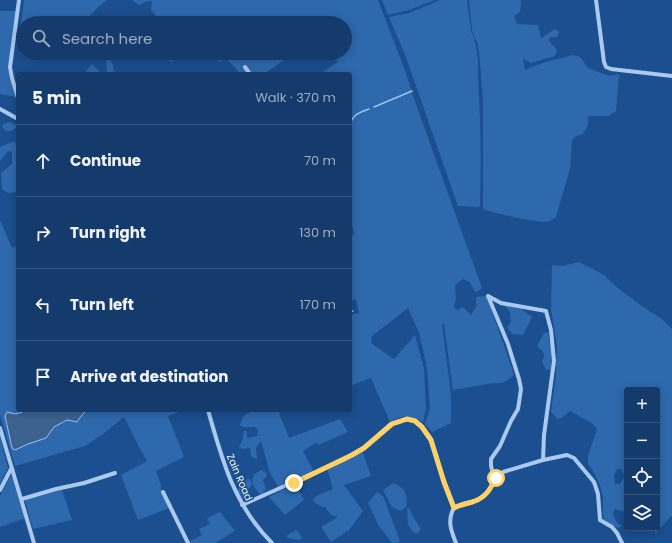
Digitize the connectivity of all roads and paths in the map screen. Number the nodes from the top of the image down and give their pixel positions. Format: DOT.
graph roads {
  1 [pos="18,0"];
  2 [pos="596,0"];
  3 [pos="16,16"];
  4 [pos="16,17"];
  5 [pos="245,67"];
  6 [pos="249,72"];
  7 [pos="672,76"];
  8 [pos="16,91"];
  9 [pos="0,109"];
  10 [pos="16,118"];
  11 [pos="209,412"];
  12 [pos="0,428"];
  13 [pos="543,460"];
  14 [pos="11,469"];
  15 [pos="115,473"];
  16 [pos="496,478"];
  17 [pos="0,490"];
  18 [pos="163,492"];
  19 [pos="22,500"];
  20 [pos="242,505"];
  21 [pos="454,508"];
  22 [pos="34,543"];
  23 [pos="188,543"];
  24 [pos="272,543"];
  25 [pos="456,543"];
  26 [pos="622,543"];
  1 -- 3 [label="street"];
  2 -- 7 [label="street"];
  4 -- 8 [label="street"];
  5 -- 6 [label="street"];
  9 -- 10 [label="street"];
  11 -- 20 [label="street, Zain Road"];
  12 -- 14 [label="street"];
  13 -- 16 [label="street"];
  13 -- 16 [label="street"];
  13 -- 26 [label="street"];
  14 -- 17 [label="street"];
  14 -- 19 [label="street"];
  15 -- 19 [label="street"];
  16 -- 21 [label="street"];
  18 -- 23 [label="street"];
  19 -- 22 [label="street"];
  20 -- 21 [label="street"];
  20 -- 24 [label="street, Zain Road"];
  21 -- 25 [label="street"];
}
